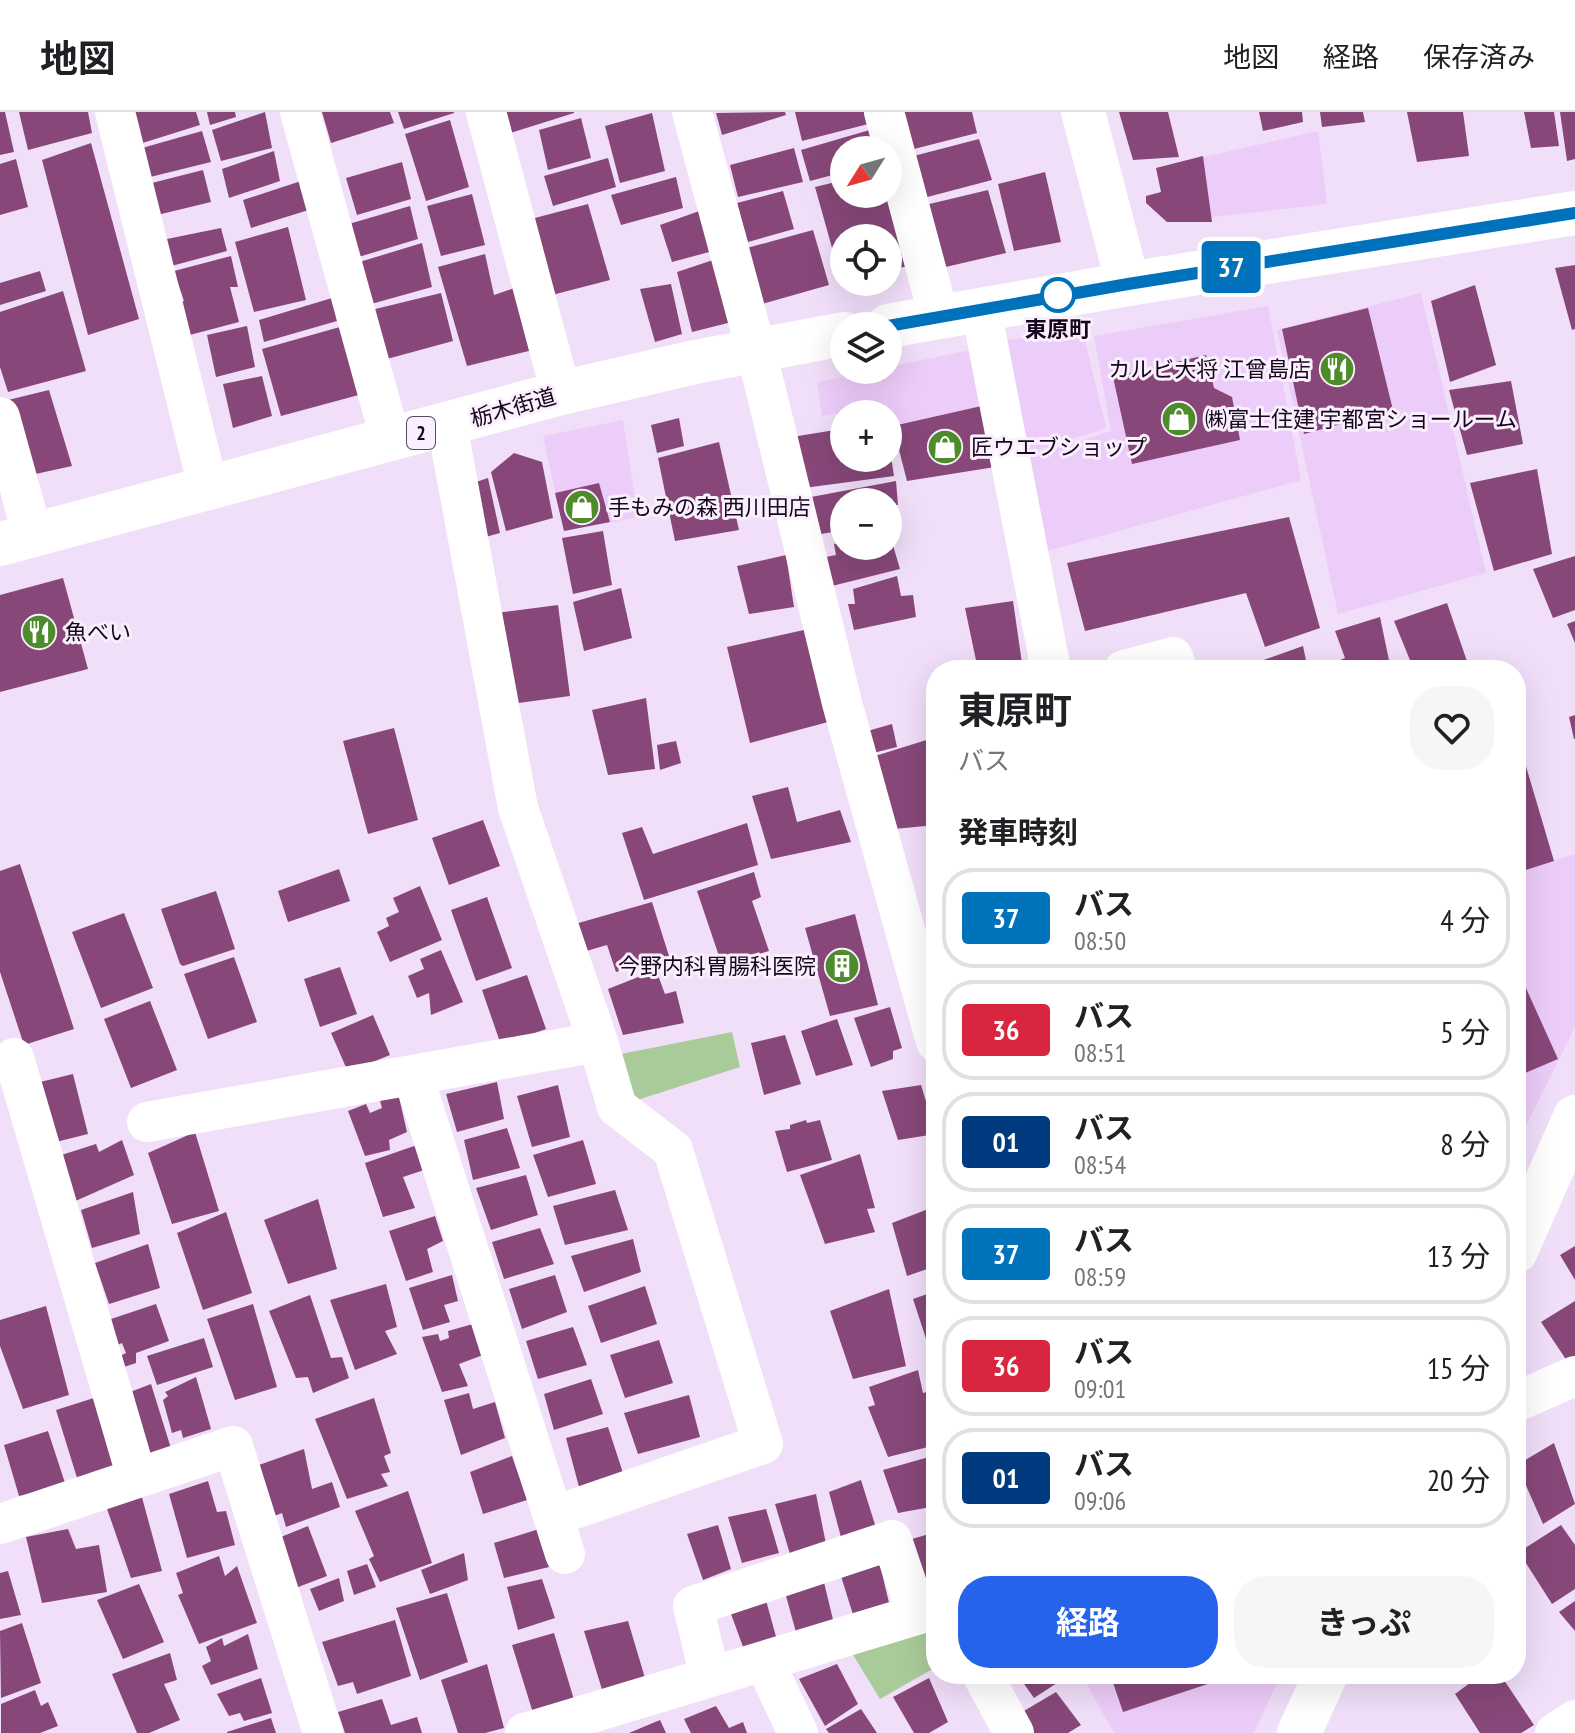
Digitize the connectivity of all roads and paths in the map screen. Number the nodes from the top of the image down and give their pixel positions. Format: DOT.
graph roads {
  1 [pos="115,112"];
  2 [pos="300,112"];
  3 [pos="486,112"];
  4 [pos="692,112"];
  5 [pos="884,112"];
  6 [pos="1083,112"];
  7 [pos="1575,213"];
  8 [pos="1128,284"];
  9 [pos="960,313"];
  10 [pos="902,323"];
  11 [pos="830,337"];
  12 [pos="756,350"];
  13 [pos="561,393"];
  14 [pos="0,417"];
  15 [pos="447,425"];
  16 [pos="391,441"];
  17 [pos="208,487"];
  18 [pos="16,540"];
  19 [pos="1048,660"];
  20 [pos="926,1006"];
  21 [pos="598,1042"];
  22 [pos="11,1058"];
  23 [pos="413,1075"];
  24 [pos="1575,1117"];
  25 [pos="147,1122"];
  26 [pos="1526,1228"];
  27 [pos="1575,1376"];
  28 [pos="1526,1398"];
  29 [pos="137,1478"];
  30 [pos="0,1524"];
  31 [pos="926,1610"];
  32 [pos="926,1612"];
  33 [pos="764,1661"];
  34 [pos="710,1677"];
  35 [pos="987,1684"];
  36 [pos="1575,1720"];
  37 [pos="323,1733"];
  38 [pos="525,1733"];
  39 [pos="798,1733"];
  40 [pos="1014,1733"];
  41 [pos="1555,1733"];
  1 -- 17 [label="street"];
  2 -- 16 [label="street"];
  3 -- 13 [label="street"];
  4 -- 12 [label="street"];
  5 -- 9 [label="street"];
  6 -- 8 [label="main road"];
  7 -- 8 [label="main road"];
  8 -- 9 [label="main road"];
  9 -- 10 [label="main road"];
  9 -- 19 [label="street"];
  11 -- 12 [label="main road, 栃木街道 / 2"];
  12 -- 13 [label="main road, 栃木街道 / 2"];
  12 -- 20 [label="street"];
  13 -- 15 [label="main road, 栃木街道 / 2"];
  14 -- 18 [label="street"];
  15 -- 16 [label="main road, 栃木街道 / 2"];
  15 -- 21 [label="street"];
  16 -- 17 [label="main road, 栃木街道 / 2"];
  17 -- 18 [label="main road, 栃木街道 / 2"];
  21 -- 23 [label="street"];
  21 -- 23 [label="street"];
  22 -- 29 [label="street"];
  23 -- 25 [label="street"];
  24 -- 26 [label="main road"];
  27 -- 28 [label="street"];
  29 -- 30 [label="street"];
  29 -- 37 [label="street"];
  31 -- 34 [label="street"];
  32 -- 33 [label="street"];
  33 -- 34 [label="street"];
  33 -- 39 [label="street"];
  34 -- 38 [label="street"];
  35 -- 40 [label="street"];
  36 -- 41 [label="street"];
}
